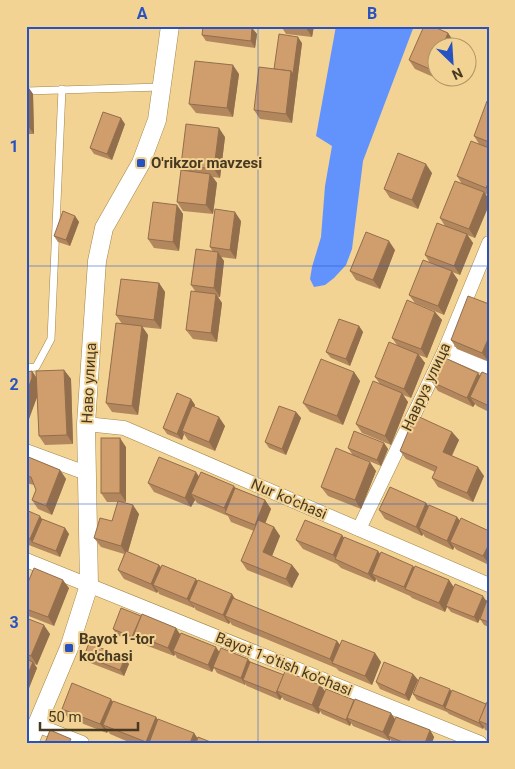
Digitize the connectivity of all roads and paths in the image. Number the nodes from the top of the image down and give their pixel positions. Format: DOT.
graph roads {
  1 [pos="170,26"];
  2 [pos="163,87"];
  3 [pos="62,89"];
  4 [pos="26,91"];
  5 [pos="489,244"];
  6 [pos="445,350"];
  7 [pos="26,368"];
  8 [pos="489,369"];
  9 [pos="86,424"];
  10 [pos="26,451"];
  11 [pos="86,473"];
  12 [pos="359,529"];
  13 [pos="26,560"];
  14 [pos="489,585"];
  15 [pos="89,586"];
  16 [pos="37,724"];
  17 [pos="29,743"];
  18 [pos="82,743"];
  19 [pos="480,743"];
  1 -- 2 [label="street, Наво улица"];
  2 -- 3 [label="lane"];
  2 -- 9 [label="street, Наво улица"];
  3 -- 4 [label="lane"];
  3 -- 7 [label="lane"];
  5 -- 6 [label="street, Навруз улица"];
  6 -- 8 [label="street"];
  6 -- 12 [label="street, Навруз улица"];
  9 -- 11 [label="street, Наво улица"];
  9 -- 12 [label="street, Nur ko'chasi"];
  10 -- 11 [label="street"];
  11 -- 15 [label="street, Наво улица"];
  12 -- 14 [label="street, Nur ko'chasi"];
  13 -- 15 [label="street, Bayot 1-o'tish ko'chasi"];
  15 -- 16 [label="street, Наво улица"];
  15 -- 19 [label="street, Bayot 1-o'tish ko'chasi"];
  16 -- 17 [label="street, Наво улица"];
  16 -- 18 [label="street"];
}
